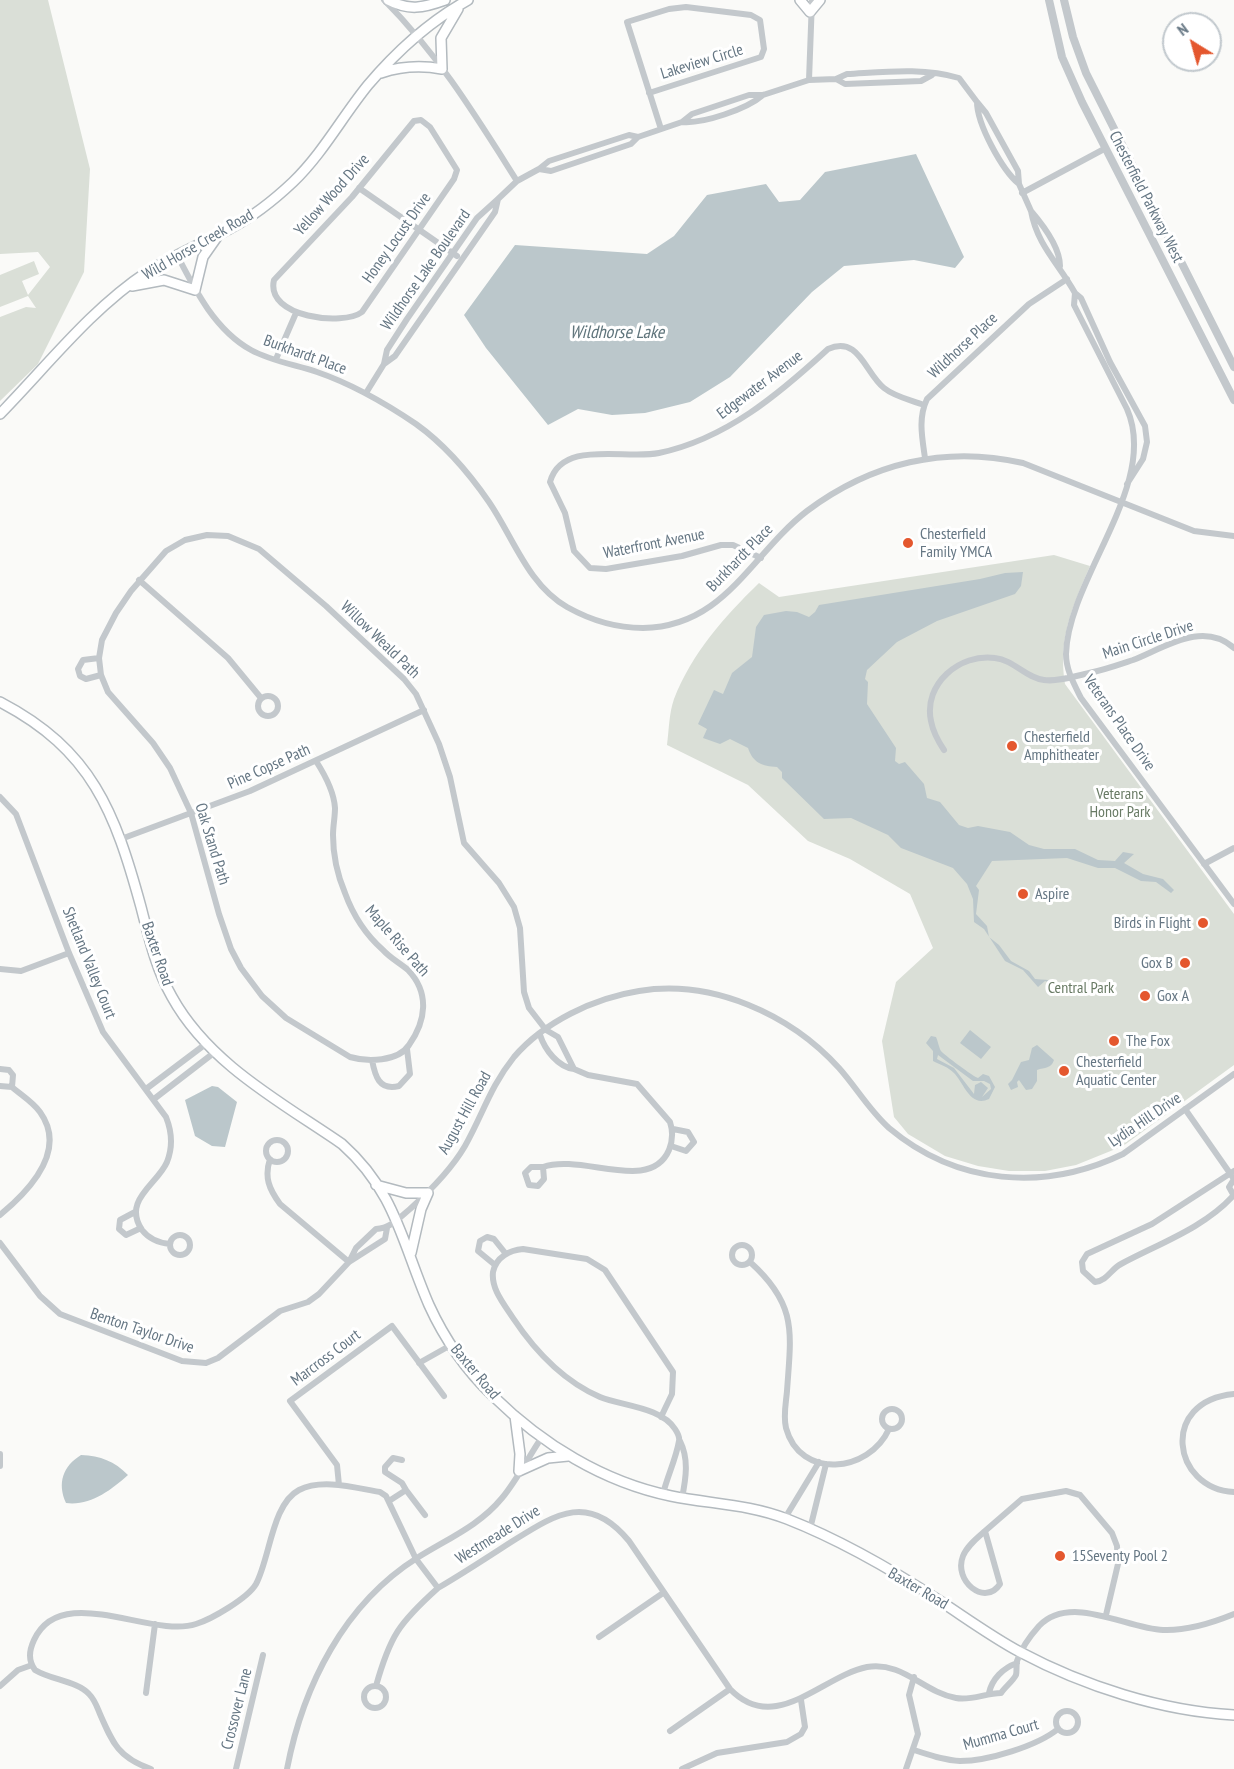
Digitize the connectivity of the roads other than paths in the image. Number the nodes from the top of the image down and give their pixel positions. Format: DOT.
graph roads {
  1 [pos="386,0"];
  2 [pos="445,0"];
  3 [pos="800,0"];
  4 [pos="812,0"];
  5 [pos="820,0"];
  6 [pos="1049,0"];
  7 [pos="1064,0"];
  8 [pos="465,1"];
  9 [pos="810,12"];
  10 [pos="417,36"];
  11 [pos="442,69"];
  12 [pos="378,74"];
  13 [pos="932,75"];
  14 [pos="836,79"];
  15 [pos="809,80"];
  16 [pos="649,93"];
  17 [pos="421,120"];
  18 [pos="661,129"];
  19 [pos="1119,141"];
  20 [pos="1106,148"];
  21 [pos="517,181"];
  22 [pos="358,188"];
  23 [pos="1022,193"];
  24 [pos="498,199"];
  25 [pos="418,230"];
  26 [pos="221,233"];
  27 [pos="454,254"];
  28 [pos="177,255"];
  29 [pos="462,259"];
  30 [pos="1067,279"];
  31 [pos="125,289"];
  32 [pos="195,290"];
  33 [pos="1075,293"];
  34 [pos="296,313"];
  35 [pos="276,359"];
  36 [pos="384,364"];
  37 [pos="1234,367"];
  38 [pos="366,393"];
  39 [pos="1234,400"];
  40 [pos="924,405"];
  41 [pos="0,414"];
  42 [pos="925,458"];
  43 [pos="555,467"];
  44 [pos="1127,484"];
  45 [pos="1120,502"];
  46 [pos="1234,536"];
  47 [pos="761,558"];
  48 [pos="140,580"];
  49 [pos="1234,648"];
  50 [pos="99,658"];
  51 [pos="101,675"];
  52 [pos="1071,676"];
  53 [pos="261,698"];
  54 [pos="0,702"];
  55 [pos="424,710"];
  56 [pos="944,750"];
  57 [pos="316,761"];
  58 [pos="0,797"];
  59 [pos="191,813"];
  60 [pos="121,839"];
  61 [pos="1234,848"];
  62 [pos="1204,864"];
  63 [pos="1234,904"];
  64 [pos="69,952"];
  65 [pos="0,969"];
  66 [pos="543,1033"];
  67 [pos="207,1043"];
  68 [pos="407,1049"];
  69 [pos="215,1052"];
  70 [pos="372,1060"];
  71 [pos="0,1068"];
  72 [pos="574,1069"];
  73 [pos="1234,1074"];
  74 [pos="0,1086"];
  75 [pos="12,1087"];
  76 [pos="146,1089"];
  77 [pos="154,1099"];
  78 [pos="1185,1109"];
  79 [pos="673,1129"];
  80 [pos="671,1146"];
  81 [pos="926,1153"];
  82 [pos="270,1159"];
  83 [pos="543,1167"];
  84 [pos="1233,1176"];
  85 [pos="376,1185"];
  86 [pos="428,1193"];
  87 [pos="1234,1196"];
  88 [pos="135,1212"];
  89 [pos="0,1215"];
  90 [pos="398,1220"];
  91 [pos="141,1228"];
  92 [pos="387,1228"];
  93 [pos="0,1243"];
  94 [pos="170,1244"];
  95 [pos="411,1253"];
  96 [pos="506,1254"];
  97 [pos="349,1262"];
  98 [pos="750,1262"];
  99 [pos="495,1265"];
  100 [pos="451,1345"];
  101 [pos="419,1363"];
  102 [pos="1234,1394"];
  103 [pos="444,1396"];
  104 [pos="514,1416"];
  105 [pos="661,1417"];
  106 [pos="889,1429"];
  107 [pos="542,1437"];
  108 [pos="680,1441"];
  109 [pos="0,1454"];
  110 [pos="568,1456"];
  111 [pos="402,1460"];
  112 [pos="823,1463"];
  113 [pos="0,1466"];
  114 [pos="519,1471"];
  115 [pos="339,1485"];
  116 [pos="406,1490"];
  117 [pos="1234,1492"];
  118 [pos="663,1494"];
  119 [pos="682,1498"];
  120 [pos="389,1501"];
  121 [pos="425,1515"];
  122 [pos="785,1518"];
  123 [pos="810,1529"];
  124 [pos="985,1531"];
  125 [pos="416,1559"];
  126 [pos="438,1588"];
  127 [pos="663,1593"];
  128 [pos="1234,1614"];
  129 [pos="1106,1615"];
  130 [pos="155,1624"];
  131 [pos="599,1637"];
  132 [pos="1020,1652"];
  133 [pos="263,1655"];
  134 [pos="1017,1664"];
  135 [pos="32,1665"];
  136 [pos="914,1677"];
  137 [pos="0,1686"];
  138 [pos="376,1686"];
  139 [pos="730,1689"];
  140 [pos="146,1693"];
  141 [pos="989,1693"];
  142 [pos="801,1700"];
  143 [pos="1234,1715"];
  144 [pos="1058,1729"];
  145 [pos="669,1731"];
  146 [pos="914,1750"];
  147 [pos="151,1769"];
  148 [pos="236,1769"];
  149 [pos="287,1769"];
  150 [pos="682,1769"];
  151 [pos="906,1769"];
  1 -- 2 [label="main road"];
  1 -- 10 [label="street"];
  3 -- 9 [label="main road"];
  4 -- 9 [label="street"];
  5 -- 9 [label="main road"];
  6 -- 20 [label="street, Chesterfield Parkway West"];
  7 -- 19 [label="street, Chesterfield Parkway West"];
  8 -- 10 [label="main road, Wild Horse Creek Road"];
  8 -- 11 [label="main road"];
  9 -- 15 [label="street"];
  10 -- 11 [label="street"];
  10 -- 12 [label="main road, Wild Horse Creek Road"];
  11 -- 12 [label="main road"];
  11 -- 21 [label="street"];
  12 -- 26 [label="main road, Wild Horse Creek Road"];
  13 -- 14 [label="street, Wildhorse Lake Boulevard"];
  13 -- 14 [label="street, Wildhorse Lake Boulevard"];
  13 -- 23 [label="street, Wildhorse Lake Boulevard"];
  14 -- 15 [label="street, Wildhorse Lake Boulevard"];
  15 -- 18 [label="street, Wildhorse Lake Boulevard"];
  16 -- 16 [label="street, Lakeview Circle"];
  16 -- 18 [label="street"];
  17 -- 22 [label="street, Yellow Wood Drive"];
  17 -- 25 [label="street, Honey Locust Drive"];
  18 -- 21 [label="street, Wildhorse Lake Boulevard"];
  19 -- 20 [label="street"];
  19 -- 37 [label="street, Chesterfield Parkway West"];
  20 -- 23 [label="street"];
  20 -- 39 [label="street, Chesterfield Parkway West"];
  21 -- 24 [label="street, Wildhorse Lake Boulevard"];
  22 -- 25 [label="street"];
  22 -- 34 [label="street, Yellow Wood Drive"];
  23 -- 30 [label="street, Wildhorse Lake Boulevard"];
  24 -- 27 [label="street, Wildhorse Lake Boulevard"];
  24 -- 29 [label="street, Wildhorse Lake Boulevard"];
  25 -- 27 [label="street"];
  25 -- 34 [label="street, Honey Locust Drive"];
  26 -- 28 [label="main road, Wild Horse Creek Road"];
  26 -- 32 [label="main road"];
  27 -- 29 [label="street"];
  27 -- 36 [label="street, Wildhorse Lake Boulevard"];
  28 -- 31 [label="main road, Wild Horse Creek Road"];
  28 -- 32 [label="street, Burkhardt Place"];
  29 -- 36 [label="street, Wildhorse Lake Boulevard"];
  30 -- 33 [label="street, Wildhorse Lake Boulevard"];
  30 -- 40 [label="street, Wildhorse Place"];
  31 -- 32 [label="main road"];
  31 -- 41 [label="main road, Wild Horse Creek Road"];
  32 -- 35 [label="street, Burkhardt Place"];
  33 -- 44 [label="street, Wildhorse Lake Boulevard"];
  33 -- 44 [label="street, Wildhorse Lake Boulevard"];
  34 -- 35 [label="street"];
  35 -- 38 [label="street, Burkhardt Place"];
  36 -- 38 [label="street, Wildhorse Lake Boulevard"];
  38 -- 47 [label="street, Burkhardt Place"];
  40 -- 42 [label="street"];
  40 -- 43 [label="street, Edgewater Avenue"];
  42 -- 45 [label="street, Burkhardt Place"];
  42 -- 47 [label="street, Burkhardt Place"];
  43 -- 47 [label="street, Waterfront Avenue"];
  44 -- 45 [label="street, Wildhorse Lake Boulevard"];
  45 -- 46 [label="street, Burkhardt Place"];
  45 -- 52 [label="street, Veterans Place Drive"];
  48 -- 50 [label="street, Oak Stand Path"];
  48 -- 53 [label="street"];
  48 -- 55 [label="street, Willow Weald Path"];
  49 -- 52 [label="street, Main Circle Drive"];
  50 -- 51 [label="street, Oak Stand Path"];
  50 -- 51 [label="street"];
  51 -- 59 [label="street, Oak Stand Path"];
  52 -- 56 [label="street, Main Circle Drive"];
  52 -- 62 [label="street, Veterans Place Drive"];
  54 -- 60 [label="main road, Baxter Road"];
  55 -- 57 [label="street, Pine Copse Path"];
  55 -- 66 [label="street, Willow Weald Path"];
  57 -- 59 [label="street, Pine Copse Path"];
  57 -- 68 [label="street, Maple Rise Path"];
  58 -- 64 [label="street, Shetland Valley Court"];
  59 -- 60 [label="street, Pine Copse Path"];
  59 -- 70 [label="street, Oak Stand Path"];
  60 -- 67 [label="main road, Baxter Road"];
  61 -- 62 [label="street"];
  62 -- 63 [label="street, Veterans Place Drive"];
  64 -- 65 [label="street"];
  64 -- 76 [label="street, Shetland Valley Court"];
  66 -- 72 [label="street"];
  66 -- 72 [label="street"];
  66 -- 81 [label="street, August Hill Road"];
  66 -- 86 [label="street, August Hill Road"];
  67 -- 69 [label="main road, Baxter Road"];
  67 -- 76 [label="street"];
  68 -- 70 [label="street, Oak Stand Path"];
  68 -- 70 [label="street"];
  69 -- 77 [label="street"];
  69 -- 85 [label="main road, Baxter Road"];
  71 -- 75 [label="street"];
  72 -- 79 [label="street"];
  73 -- 78 [label="street, Lydia Hill Drive"];
  74 -- 75 [label="street"];
  75 -- 89 [label="street"];
  76 -- 77 [label="street, Shetland Valley Court"];
  77 -- 88 [label="street, Shetland Valley Court"];
  78 -- 81 [label="street, Lydia Hill Drive"];
  78 -- 84 [label="street"];
  79 -- 80 [label="street"];
  79 -- 80 [label="street"];
  80 -- 83 [label="street"];
  82 -- 97 [label="street"];
  84 -- 87 [label="street"];
  84 -- 87 [label="street"];
  85 -- 86 [label="main road"];
  85 -- 90 [label="main road, Baxter Road"];
  86 -- 90 [label="street, August Hill Road"];
  86 -- 95 [label="main road"];
  88 -- 91 [label="street"];
  88 -- 91 [label="street, Shetland Valley Court"];
  90 -- 92 [label="street, Benton Taylor Drive"];
  90 -- 95 [label="main road, Baxter Road"];
  91 -- 94 [label="street"];
  92 -- 97 [label="street, Benton Taylor Drive"];
  92 -- 97 [label="street, Benton Taylor Drive"];
  93 -- 97 [label="street, Benton Taylor Drive"];
  95 -- 100 [label="main road, Baxter Road"];
  96 -- 99 [label="street"];
  96 -- 99 [label="street"];
  96 -- 105 [label="street"];
  98 -- 112 [label="street"];
  99 -- 105 [label="street"];
  100 -- 101 [label="street"];
  100 -- 104 [label="main road, Baxter Road"];
  101 -- 103 [label="street, Marcross Court"];
  101 -- 115 [label="street, Marcross Court"];
  102 -- 117 [label="street"];
  104 -- 107 [label="main road, Baxter Road"];
  104 -- 114 [label="main road"];
  105 -- 108 [label="street"];
  106 -- 112 [label="street"];
  107 -- 110 [label="main road, Baxter Road"];
  107 -- 114 [label="street"];
  108 -- 118 [label="street"];
  108 -- 119 [label="street"];
  109 -- 113 [label="street"];
  110 -- 114 [label="main road"];
  110 -- 118 [label="main road, Baxter Road"];
  111 -- 116 [label="street"];
  112 -- 122 [label="street"];
  112 -- 123 [label="street"];
  114 -- 125 [label="street"];
  115 -- 120 [label="street"];
  115 -- 130 [label="street"];
  116 -- 120 [label="street"];
  116 -- 121 [label="street"];
  118 -- 119 [label="main road, Baxter Road"];
  119 -- 122 [label="main road, Baxter Road"];
  120 -- 125 [label="street"];
  122 -- 123 [label="main road, Baxter Road"];
  123 -- 132 [label="main road, Baxter Road"];
  124 -- 124 [label="street"];
  124 -- 129 [label="street"];
  125 -- 126 [label="street"];
  125 -- 149 [label="street"];
  126 -- 127 [label="street, Westmeade Drive"];
  126 -- 138 [label="street, Westmeade Drive"];
  127 -- 131 [label="street"];
  127 -- 139 [label="street, Westmeade Drive"];
  128 -- 129 [label="street, Westmeade Drive"];
  129 -- 132 [label="street, Westmeade Drive"];
  130 -- 135 [label="street"];
  130 -- 140 [label="street"];
  132 -- 134 [label="street, Westmeade Drive"];
  132 -- 143 [label="main road, Baxter Road"];
  133 -- 148 [label="street, Crossover Lane"];
  134 -- 141 [label="street"];
  134 -- 141 [label="street, Westmeade Drive"];
  135 -- 137 [label="street"];
  135 -- 147 [label="street"];
  136 -- 141 [label="street, Westmeade Drive"];
  136 -- 142 [label="street, Westmeade Drive"];
  136 -- 146 [label="street"];
  139 -- 142 [label="street, Westmeade Drive"];
  139 -- 145 [label="street"];
  142 -- 150 [label="street"];
  144 -- 146 [label="street, Mumma Court"];
  146 -- 151 [label="street"];
}
